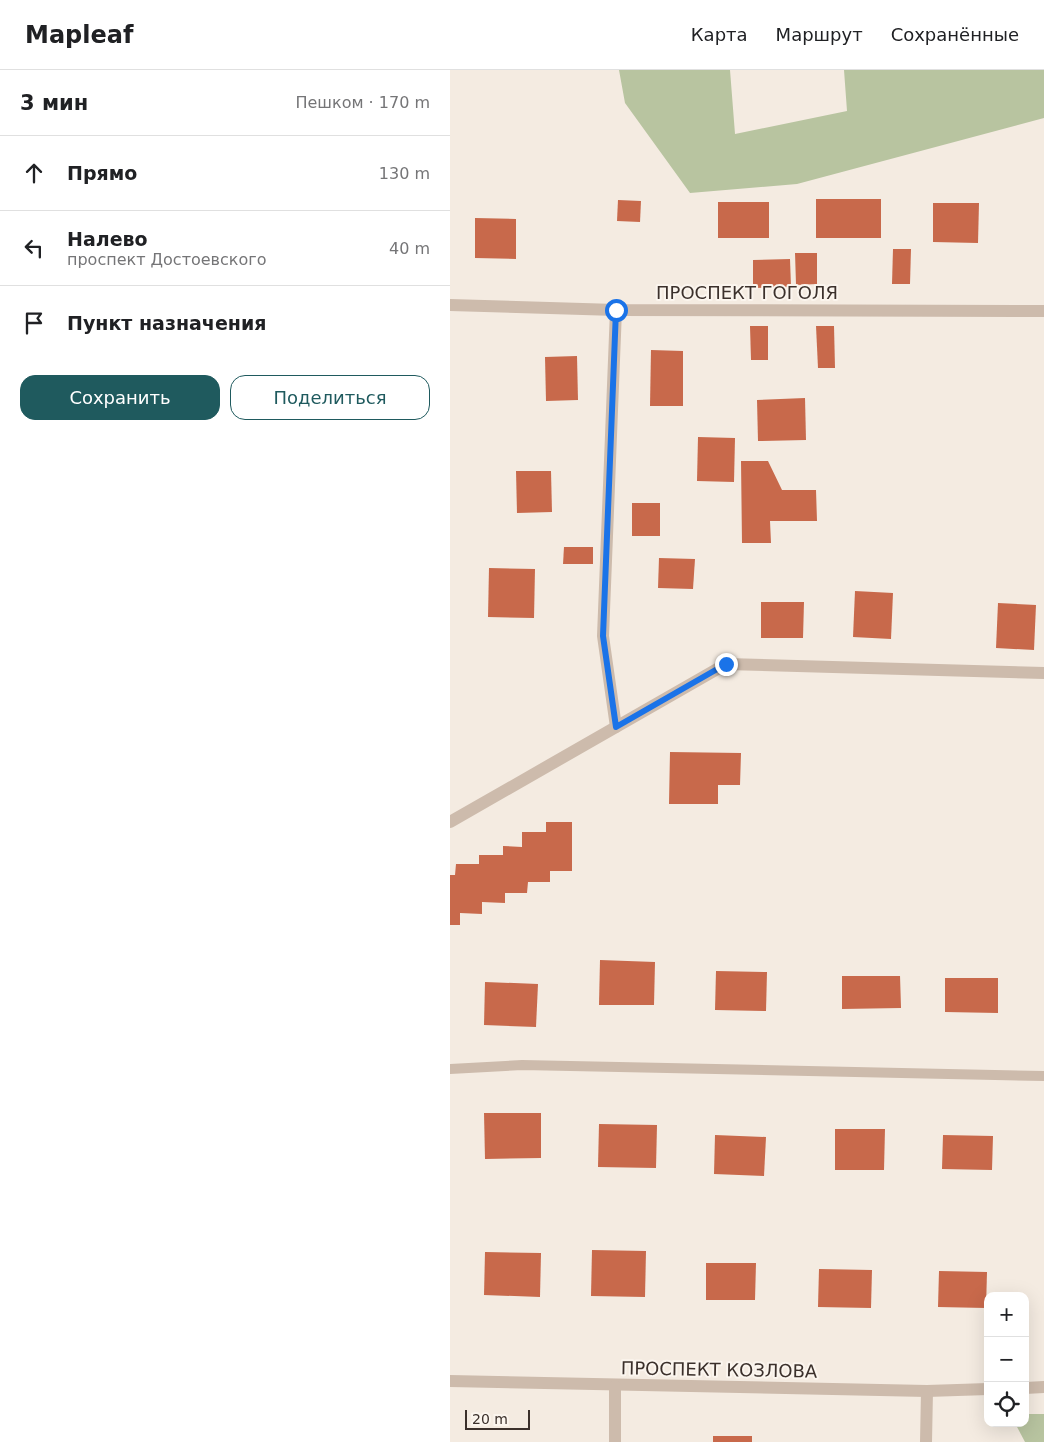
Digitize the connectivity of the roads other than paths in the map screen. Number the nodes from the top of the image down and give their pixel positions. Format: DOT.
graph roads {
  1 [pos="450,305"];
  2 [pos="616,310"];
  3 [pos="1044,311"];
  4 [pos="1044,673"];
  5 [pos="616,727"];
  6 [pos="450,822"];
  7 [pos="450,1069"];
  8 [pos="1044,1076"];
  9 [pos="450,1382"];
  10 [pos="615,1386"];
  11 [pos="1029,1388"];
  12 [pos="1044,1388"];
  13 [pos="984,1389"];
  14 [pos="928,1391"];
  15 [pos="615,1442"];
  16 [pos="926,1442"];
  1 -- 2 [label="street, ПРОСПЕКТ ГОГОЛЯ"];
  2 -- 3 [label="street, ПРОСПЕКТ ГОГОЛЯ"];
  2 -- 5 [label="street"];
  4 -- 5 [label="street"];
  5 -- 6 [label="street"];
  7 -- 8 [label="lane"];
  9 -- 10 [label="street, ПРОСПЕКТ КОЗЛОВА"];
  10 -- 14 [label="street, ПРОСПЕКТ КОЗЛОВА"];
  10 -- 15 [label="street"];
  11 -- 12 [label="street"];
  13 -- 14 [label="street, ПРОСПЕКТ КОЗЛОВА"];
  14 -- 16 [label="street"];
}
